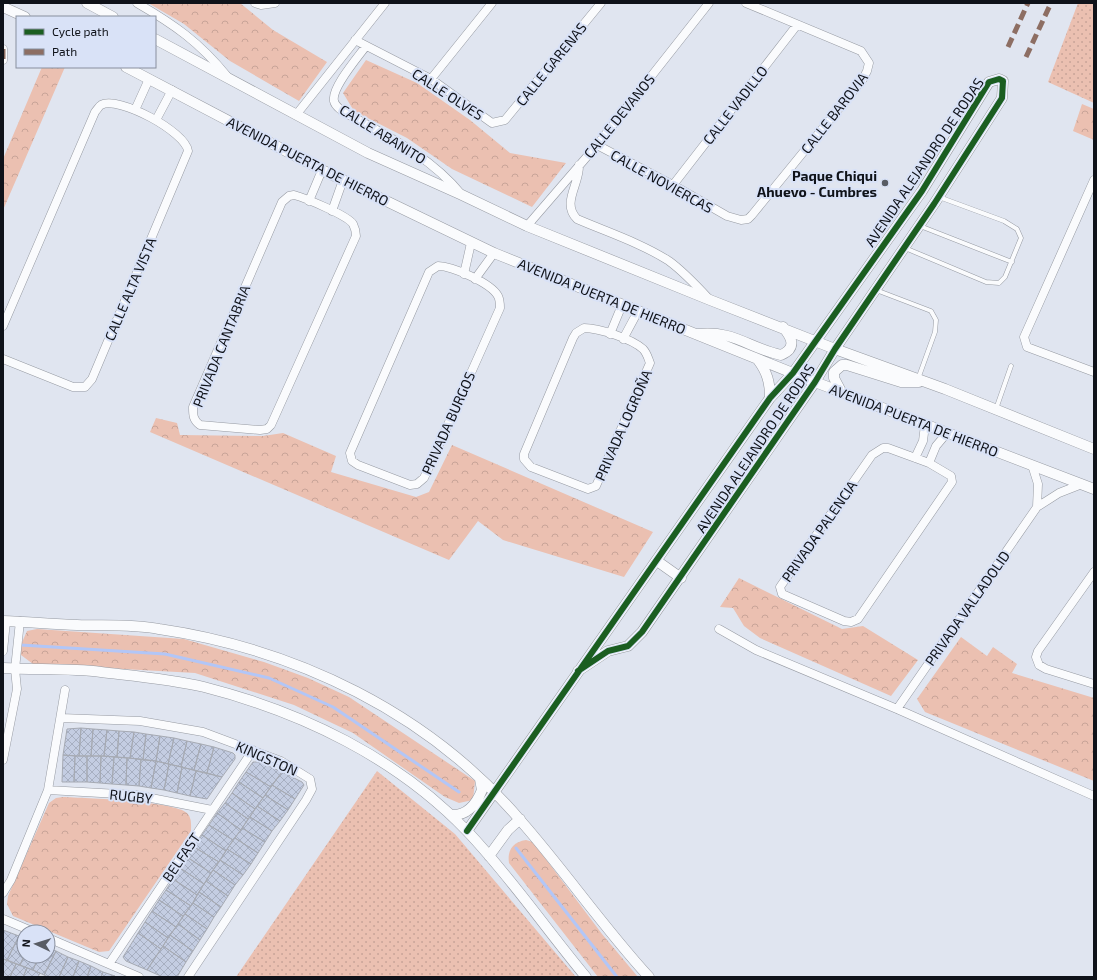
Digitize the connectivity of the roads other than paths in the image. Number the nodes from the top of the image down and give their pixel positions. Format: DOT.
graph roads {
  1 [pos="87,3"];
  2 [pos="138,3"];
  3 [pos="255,3"];
  4 [pos="385,3"];
  5 [pos="492,3"];
  6 [pos="601,3"];
  7 [pos="709,3"];
  8 [pos="746,3"];
  9 [pos="273,4"];
  10 [pos="3,7"];
  11 [pos="23,16"];
  12 [pos="111,16"];
  13 [pos="798,25"];
  14 [pos="156,40"];
  15 [pos="354,40"];
  16 [pos="366,46"];
  17 [pos="3,49"];
  18 [pos="3,60"];
  19 [pos="128,68"];
  20 [pos="149,79"];
  21 [pos="432,79"];
  22 [pos="230,80"];
  23 [pos="172,90"];
  24 [pos="136,110"];
  25 [pos="296,115"];
  26 [pos="156,120"];
  27 [pos="498,123"];
  28 [pos="597,145"];
  29 [pos="580,165"];
  30 [pos="322,170"];
  31 [pos="343,180"];
  32 [pos="1094,180"];
  33 [pos="674,185"];
  34 [pos="462,195"];
  35 [pos="939,197"];
  36 [pos="309,201"];
  37 [pos="332,211"];
  38 [pos="727,216"];
  39 [pos="919,225"];
  40 [pos="527,226"];
  41 [pos="471,243"];
  42 [pos="904,248"];
  43 [pos="494,253"];
  44 [pos="1012,262"];
  45 [pos="464,274"];
  46 [pos="475,279"];
  47 [pos="875,290"];
  48 [pos="710,300"];
  49 [pos="622,305"];
  50 [pos="638,311"];
  51 [pos="3,326"];
  52 [pos="783,328"];
  53 [pos="610,334"];
  54 [pos="696,334"];
  55 [pos="623,339"];
  56 [pos="816,340"];
  57 [pos="835,349"];
  58 [pos="3,359"];
  59 [pos="758,360"];
  60 [pos="1011,366"];
  61 [pos="1094,372"];
  62 [pos="793,373"];
  63 [pos="922,380"];
  64 [pos="816,382"];
  65 [pos="842,393"];
  66 [pos="770,398"];
  67 [pos="996,409"];
  68 [pos="924,425"];
  69 [pos="946,433"];
  70 [pos="1094,449"];
  71 [pos="915,458"];
  72 [pos="929,463"];
  73 [pos="1032,466"];
  74 [pos="1082,484"];
  75 [pos="1094,489"];
  76 [pos="1037,507"];
  77 [pos="657,561"];
  78 [pos="1094,572"];
  79 [pos="681,578"];
  80 [pos="4,621"];
  81 [pos="20,621"];
  82 [pos="610,629"];
  83 [pos="718,629"];
  84 [pos="621,648"];
  85 [pos="3,651"];
  86 [pos="3,668"];
  87 [pos="15,669"];
  88 [pos="578,671"];
  89 [pos="1094,684"];
  90 [pos="65,690"];
  91 [pos="897,709"];
  92 [pos="61,718"];
  93 [pos="253,750"];
  94 [pos="3,760"];
  95 [pos="480,779"];
  96 [pos="48,790"];
  97 [pos="495,793"];
  98 [pos="1094,796"];
  99 [pos="212,810"];
  100 [pos="451,815"];
  101 [pos="520,819"];
  102 [pos="467,831"];
  103 [pos="488,856"];
  104 [pos="3,894"];
  105 [pos="3,919"];
  106 [pos="16,924"];
  107 [pos="56,941"];
  108 [pos="109,964"];
  109 [pos="139,977"];
  110 [pos="188,977"];
  111 [pos="586,977"];
  112 [pos="649,977"];
  1 -- 12 [label="street"];
  2 -- 22 [label="street"];
  3 -- 9 [label="street"];
  4 -- 15 [label="street"];
  5 -- 21 [label="street"];
  6 -- 27 [label="street, CALLE GARENAS"];
  7 -- 28 [label="street, CALLE DEVANOS"];
  8 -- 13 [label="street"];
  10 -- 11 [label="street"];
  13 -- 33 [label="street, CALLE VADILLO"];
  13 -- 38 [label="street, CALLE BAROVIA"];
  14 -- 22 [label="street"];
  15 -- 16 [label="street, CALLE OLVES"];
  15 -- 25 [label="street"];
  16 -- 21 [label="street, CALLE OLVES"];
  16 -- 34 [label="street, CALLE ABANITO"];
  17 -- 18 [label="street"];
  19 -- 20 [label="street, AVENIDA PUERTA DE HIERRO"];
  20 -- 23 [label="street, AVENIDA PUERTA DE HIERRO"];
  20 -- 24 [label="street"];
  21 -- 27 [label="street, CALLE OLVES"];
  22 -- 25 [label="street"];
  23 -- 26 [label="street"];
  23 -- 30 [label="street, AVENIDA PUERTA DE HIERRO"];
  24 -- 26 [label="street, CALLE ALTA VISTA"];
  24 -- 51 [label="street, CALLE ALTA VISTA"];
  25 -- 34 [label="street"];
  26 -- 58 [label="street, CALLE ALTA VISTA"];
  28 -- 29 [label="street, CALLE DEVANOS"];
  28 -- 33 [label="street, CALLE NOVIERCAS"];
  29 -- 40 [label="street, CALLE DEVANOS"];
  29 -- 48 [label="street"];
  30 -- 31 [label="street, AVENIDA PUERTA DE HIERRO"];
  30 -- 36 [label="street"];
  31 -- 37 [label="street"];
  31 -- 41 [label="street, AVENIDA PUERTA DE HIERRO"];
  32 -- 61 [label="street"];
  33 -- 38 [label="street, CALLE NOVIERCAS"];
  34 -- 40 [label="street"];
  35 -- 39 [label="street, AVENIDA ALEJANDRO DE RODAS"];
  35 -- 44 [label="lane"];
  35 -- 56 [label="street, AVENIDA ALEJANDRO DE RODAS"];
  36 -- 37 [label="street, PRIVADA CANTABRIA"];
  36 -- 37 [label="street, PRIVADA CANTABRIA"];
  39 -- 42 [label="street, AVENIDA ALEJANDRO DE RODAS"];
  39 -- 44 [label="lane"];
  40 -- 48 [label="street"];
  41 -- 43 [label="street, AVENIDA PUERTA DE HIERRO"];
  41 -- 45 [label="street"];
  42 -- 44 [label="lane"];
  42 -- 47 [label="street, AVENIDA ALEJANDRO DE RODAS"];
  43 -- 46 [label="street"];
  43 -- 49 [label="street, AVENIDA PUERTA DE HIERRO"];
  45 -- 46 [label="street, PRIVADA BURGOS"];
  45 -- 46 [label="street, PRIVADA BURGOS"];
  47 -- 57 [label="street, AVENIDA ALEJANDRO DE RODAS"];
  47 -- 63 [label="lane"];
  48 -- 52 [label="street"];
  49 -- 50 [label="street, AVENIDA PUERTA DE HIERRO"];
  49 -- 53 [label="street"];
  50 -- 54 [label="street, AVENIDA PUERTA DE HIERRO"];
  50 -- 55 [label="street"];
  52 -- 54 [label="street"];
  52 -- 56 [label="street"];
  53 -- 55 [label="street, PRIVADA LOGROÑA"];
  53 -- 55 [label="street, PRIVADA LOGROÑA"];
  54 -- 59 [label="street, AVENIDA PUERTA DE HIERRO"];
  56 -- 57 [label="street"];
  56 -- 62 [label="street, AVENIDA ALEJANDRO DE RODAS"];
  57 -- 63 [label="street"];
  57 -- 64 [label="street, AVENIDA ALEJANDRO DE RODAS"];
  59 -- 62 [label="street, AVENIDA PUERTA DE HIERRO"];
  59 -- 66 [label="street"];
  60 -- 67 [label="lane"];
  62 -- 64 [label="street, AVENIDA PUERTA DE HIERRO"];
  62 -- 66 [label="street, AVENIDA ALEJANDRO DE RODAS"];
  63 -- 65 [label="street"];
  63 -- 67 [label="street"];
  64 -- 65 [label="street, AVENIDA PUERTA DE HIERRO"];
  64 -- 79 [label="street, AVENIDA ALEJANDRO DE RODAS"];
  65 -- 68 [label="street, AVENIDA PUERTA DE HIERRO"];
  66 -- 77 [label="street, AVENIDA ALEJANDRO DE RODAS"];
  67 -- 70 [label="street"];
  68 -- 69 [label="street, AVENIDA PUERTA DE HIERRO"];
  68 -- 71 [label="street"];
  69 -- 72 [label="street"];
  69 -- 73 [label="street, AVENIDA PUERTA DE HIERRO"];
  71 -- 72 [label="street, PRIVADA PALENCIA"];
  71 -- 72 [label="street, PRIVADA PALENCIA"];
  73 -- 74 [label="street, AVENIDA PUERTA DE HIERRO"];
  73 -- 76 [label="street"];
  74 -- 75 [label="street, AVENIDA PUERTA DE HIERRO"];
  74 -- 76 [label="street, PRIVADA VALLADOLID"];
  76 -- 91 [label="street, PRIVADA VALLADOLID"];
  77 -- 79 [label="street"];
  77 -- 82 [label="street, AVENIDA ALEJANDRO DE RODAS"];
  78 -- 89 [label="street"];
  79 -- 84 [label="street, AVENIDA ALEJANDRO DE RODAS"];
  80 -- 81 [label="street"];
  80 -- 85 [label="street"];
  81 -- 87 [label="street"];
  81 -- 95 [label="street"];
  82 -- 84 [label="street"];
  82 -- 88 [label="street, AVENIDA ALEJANDRO DE RODAS"];
  83 -- 91 [label="street"];
  84 -- 88 [label="street, AVENIDA ALEJANDRO DE RODAS"];
  86 -- 87 [label="street"];
  87 -- 94 [label="street"];
  87 -- 100 [label="street"];
  88 -- 97 [label="street, AVENIDA ALEJANDRO DE RODAS"];
  90 -- 92 [label="street"];
  91 -- 98 [label="street"];
  92 -- 93 [label="street, KINGSTON"];
  92 -- 96 [label="street"];
  93 -- 99 [label="street, BELFAST"];
  93 -- 110 [label="street, KINGSTON"];
  95 -- 97 [label="street"];
  95 -- 100 [label="street"];
  96 -- 99 [label="street, RUGBY"];
  96 -- 104 [label="street"];
  97 -- 101 [label="street"];
  97 -- 102 [label="street, AVENIDA ALEJANDRO DE RODAS"];
  99 -- 108 [label="street, BELFAST"];
  100 -- 102 [label="street"];
  101 -- 103 [label="street"];
  101 -- 112 [label="street"];
  102 -- 103 [label="street"];
  103 -- 111 [label="street"];
  105 -- 106 [label="street"];
  107 -- 108 [label="street"];
  108 -- 109 [label="street"];
}
